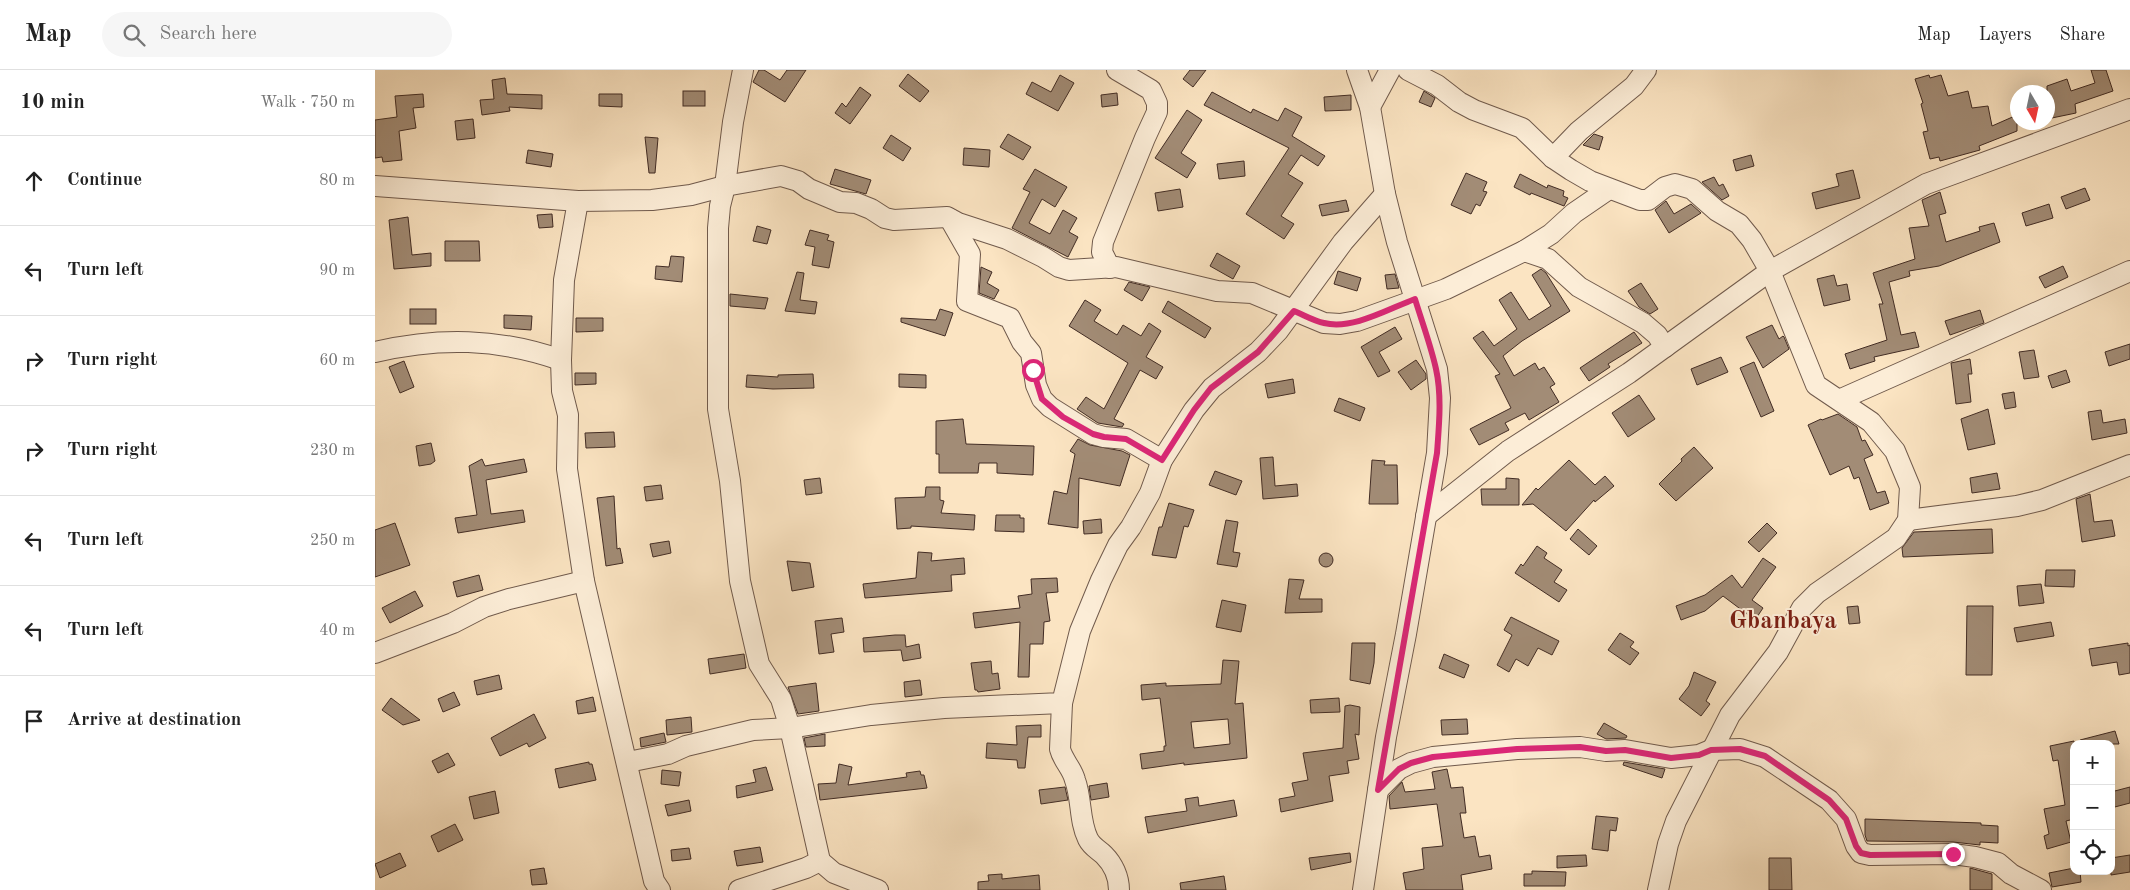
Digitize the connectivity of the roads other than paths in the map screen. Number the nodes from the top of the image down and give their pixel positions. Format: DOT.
graph roads {
  1 [pos="743,70"];
  2 [pos="1117,70"];
  3 [pos="1357,70"];
  4 [pos="1390,70"];
  5 [pos="1408,70"];
  6 [pos="1646,70"];
  7 [pos="1370,107"];
  8 [pos="2130,109"];
  9 [pos="1553,158"];
  10 [pos="375,186"];
  11 [pos="725,186"];
  12 [pos="1609,189"];
  13 [pos="1385,194"];
  14 [pos="578,201"];
  15 [pos="950,219"];
  16 [pos="1524,252"];
  17 [pos="1110,268"];
  18 [pos="1770,271"];
  19 [pos="2130,271"];
  20 [pos="1415,299"];
  21 [pos="1294,311"];
  22 [pos="1665,347"];
  23 [pos="375,352"];
  24 [pos="561,360"];
  25 [pos="1839,400"];
  26 [pos="1162,460"];
  27 [pos="2130,465"];
  28 [pos="1426,516"];
  29 [pos="1908,520"];
  30 [pos="584,581"];
  31 [pos="375,653"];
  32 [pos="1062,703"];
  33 [pos="790,728"];
  34 [pos="1711,750"];
  35 [pos="628,762"];
  36 [pos="1378,790"];
  37 [pos="820,861"];
  38 [pos="660,890"];
  39 [pos="739,890"];
  40 [pos="878,890"];
  41 [pos="1119,890"];
  42 [pos="1363,890"];
  43 [pos="1657,890"];
  44 [pos="2041,890"];
  1 -- 11 [label="street"];
  2 -- 17 [label="street"];
  3 -- 7 [label="street"];
  4 -- 7 [label="street"];
  5 -- 9 [label="street"];
  6 -- 9 [label="street"];
  7 -- 13 [label="street"];
  8 -- 18 [label="street"];
  9 -- 12 [label="street"];
  10 -- 14 [label="street"];
  11 -- 14 [label="street"];
  11 -- 15 [label="street"];
  11 -- 33 [label="street"];
  12 -- 16 [label="street"];
  12 -- 18 [label="street"];
  13 -- 20 [label="street"];
  13 -- 21 [label="street"];
  14 -- 24 [label="street"];
  15 -- 17 [label="street"];
  15 -- 26 [label="street"];
  16 -- 20 [label="street"];
  16 -- 22 [label="street"];
  17 -- 21 [label="street"];
  18 -- 22 [label="street"];
  18 -- 25 [label="street"];
  19 -- 25 [label="street"];
  20 -- 21 [label="street"];
  20 -- 28 [label="street"];
  21 -- 26 [label="street"];
  22 -- 28 [label="street"];
  23 -- 24 [label="street"];
  24 -- 30 [label="street"];
  25 -- 29 [label="street"];
  26 -- 32 [label="street"];
  27 -- 29 [label="street"];
  28 -- 36 [label="street"];
  29 -- 34 [label="street"];
  30 -- 31 [label="street"];
  30 -- 35 [label="street"];
  32 -- 33 [label="street"];
  32 -- 41 [label="street"];
  33 -- 35 [label="street"];
  33 -- 37 [label="street"];
  34 -- 36 [label="street"];
  34 -- 43 [label="street"];
  34 -- 44 [label="street"];
  35 -- 38 [label="street"];
  36 -- 42 [label="street"];
  37 -- 39 [label="street"];
  37 -- 40 [label="street"];
}
